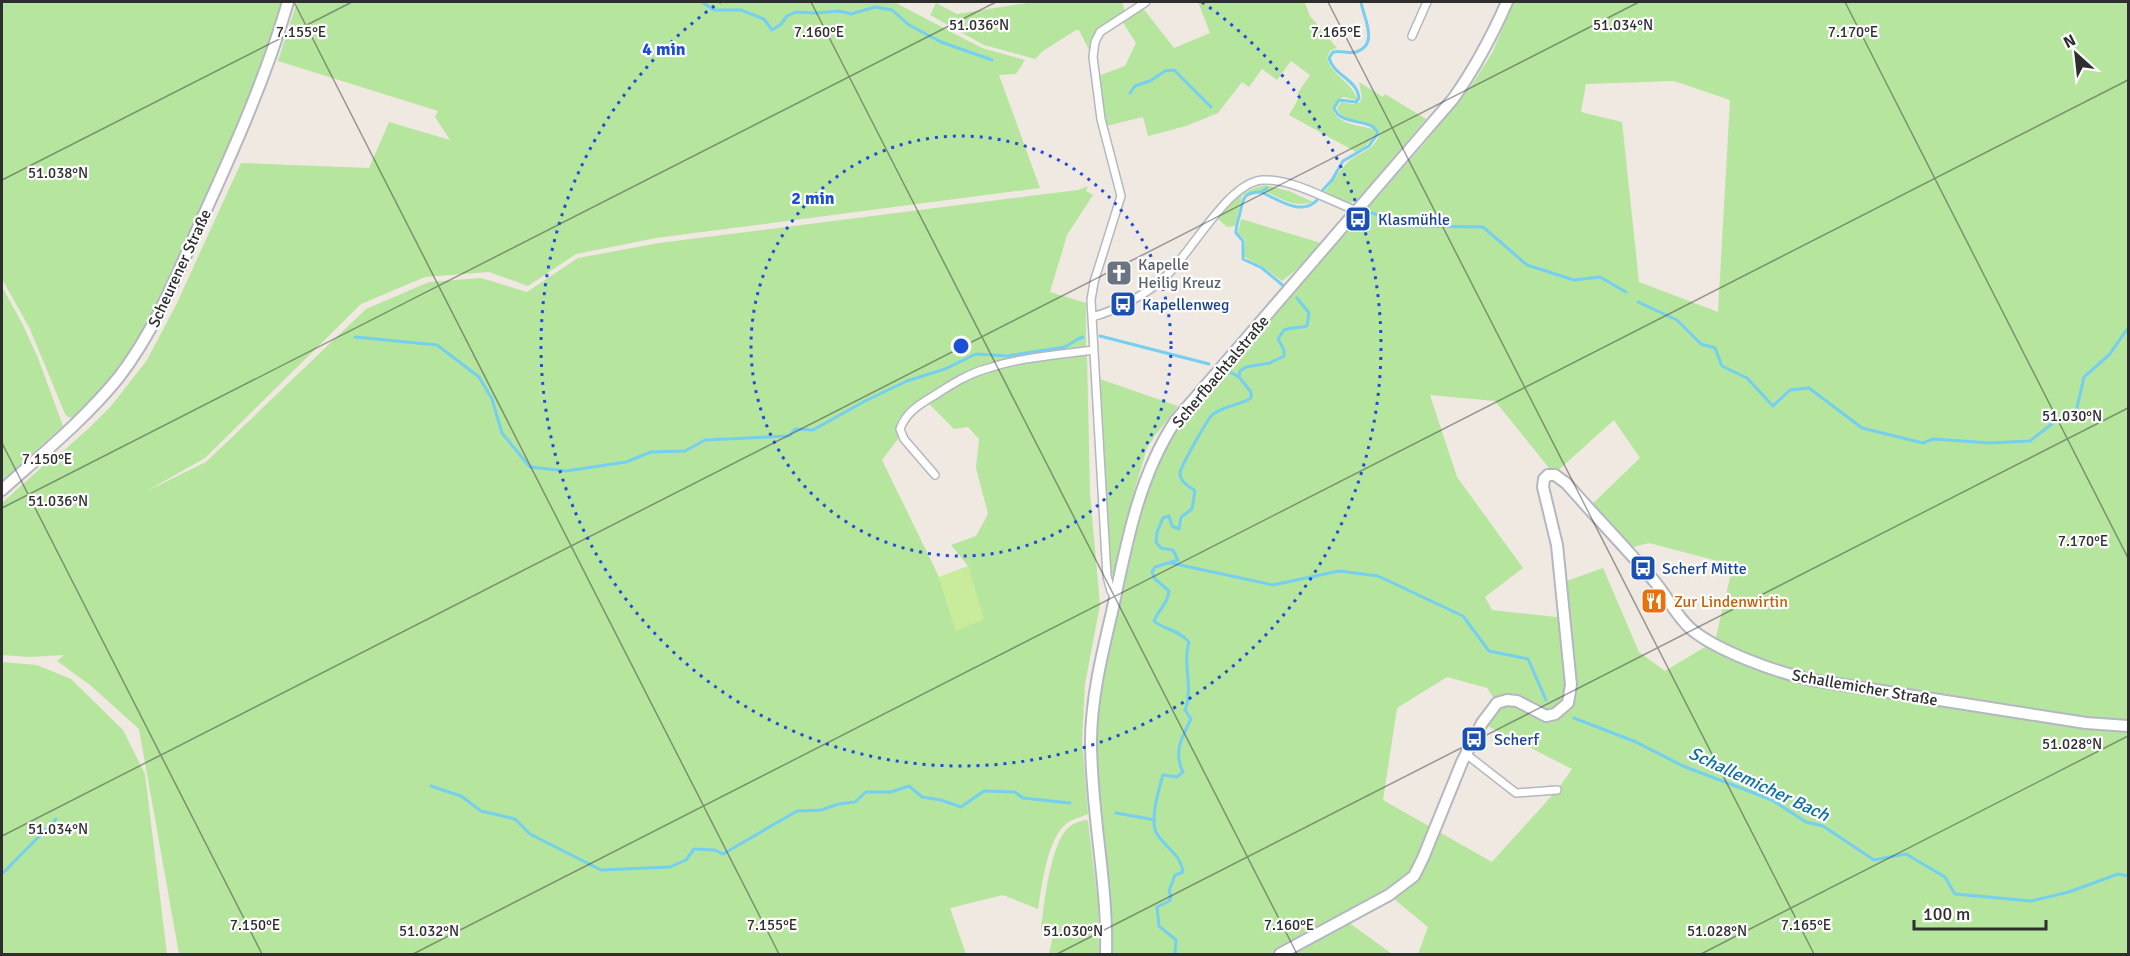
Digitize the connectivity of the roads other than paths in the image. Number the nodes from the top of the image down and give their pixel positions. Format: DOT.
graph roads {
  1 [pos="288,2"];
  2 [pos="1146,2"];
  3 [pos="1427,2"];
  4 [pos="1507,2"];
  5 [pos="1412,36"];
  6 [pos="1358,212"];
  7 [pos="1092,317"];
  8 [pos="1093,350"];
  9 [pos="935,475"];
  10 [pos="2,490"];
  11 [pos="1115,597"];
  12 [pos="2128,726"];
  13 [pos="1466,754"];
  14 [pos="1557,790"];
  15 [pos="1106,954"];
  16 [pos="1280,954"];
  1 -- 10 [label="street, Scheurener Straße"];
  2 -- 7 [label="street"];
  3 -- 5 [label="street"];
  4 -- 6 [label="street, Scherfbachtalstraße"];
  6 -- 7 [label="street"];
  6 -- 11 [label="street, Scherfbachtalstraße"];
  7 -- 8 [label="street"];
  8 -- 9 [label="street"];
  8 -- 11 [label="street"];
  11 -- 15 [label="street, Scherfbachtalstraße"];
  12 -- 13 [label="street, Schallemicher Straße"];
  13 -- 14 [label="street"];
  13 -- 16 [label="street, Schallemicher Straße"];
}
